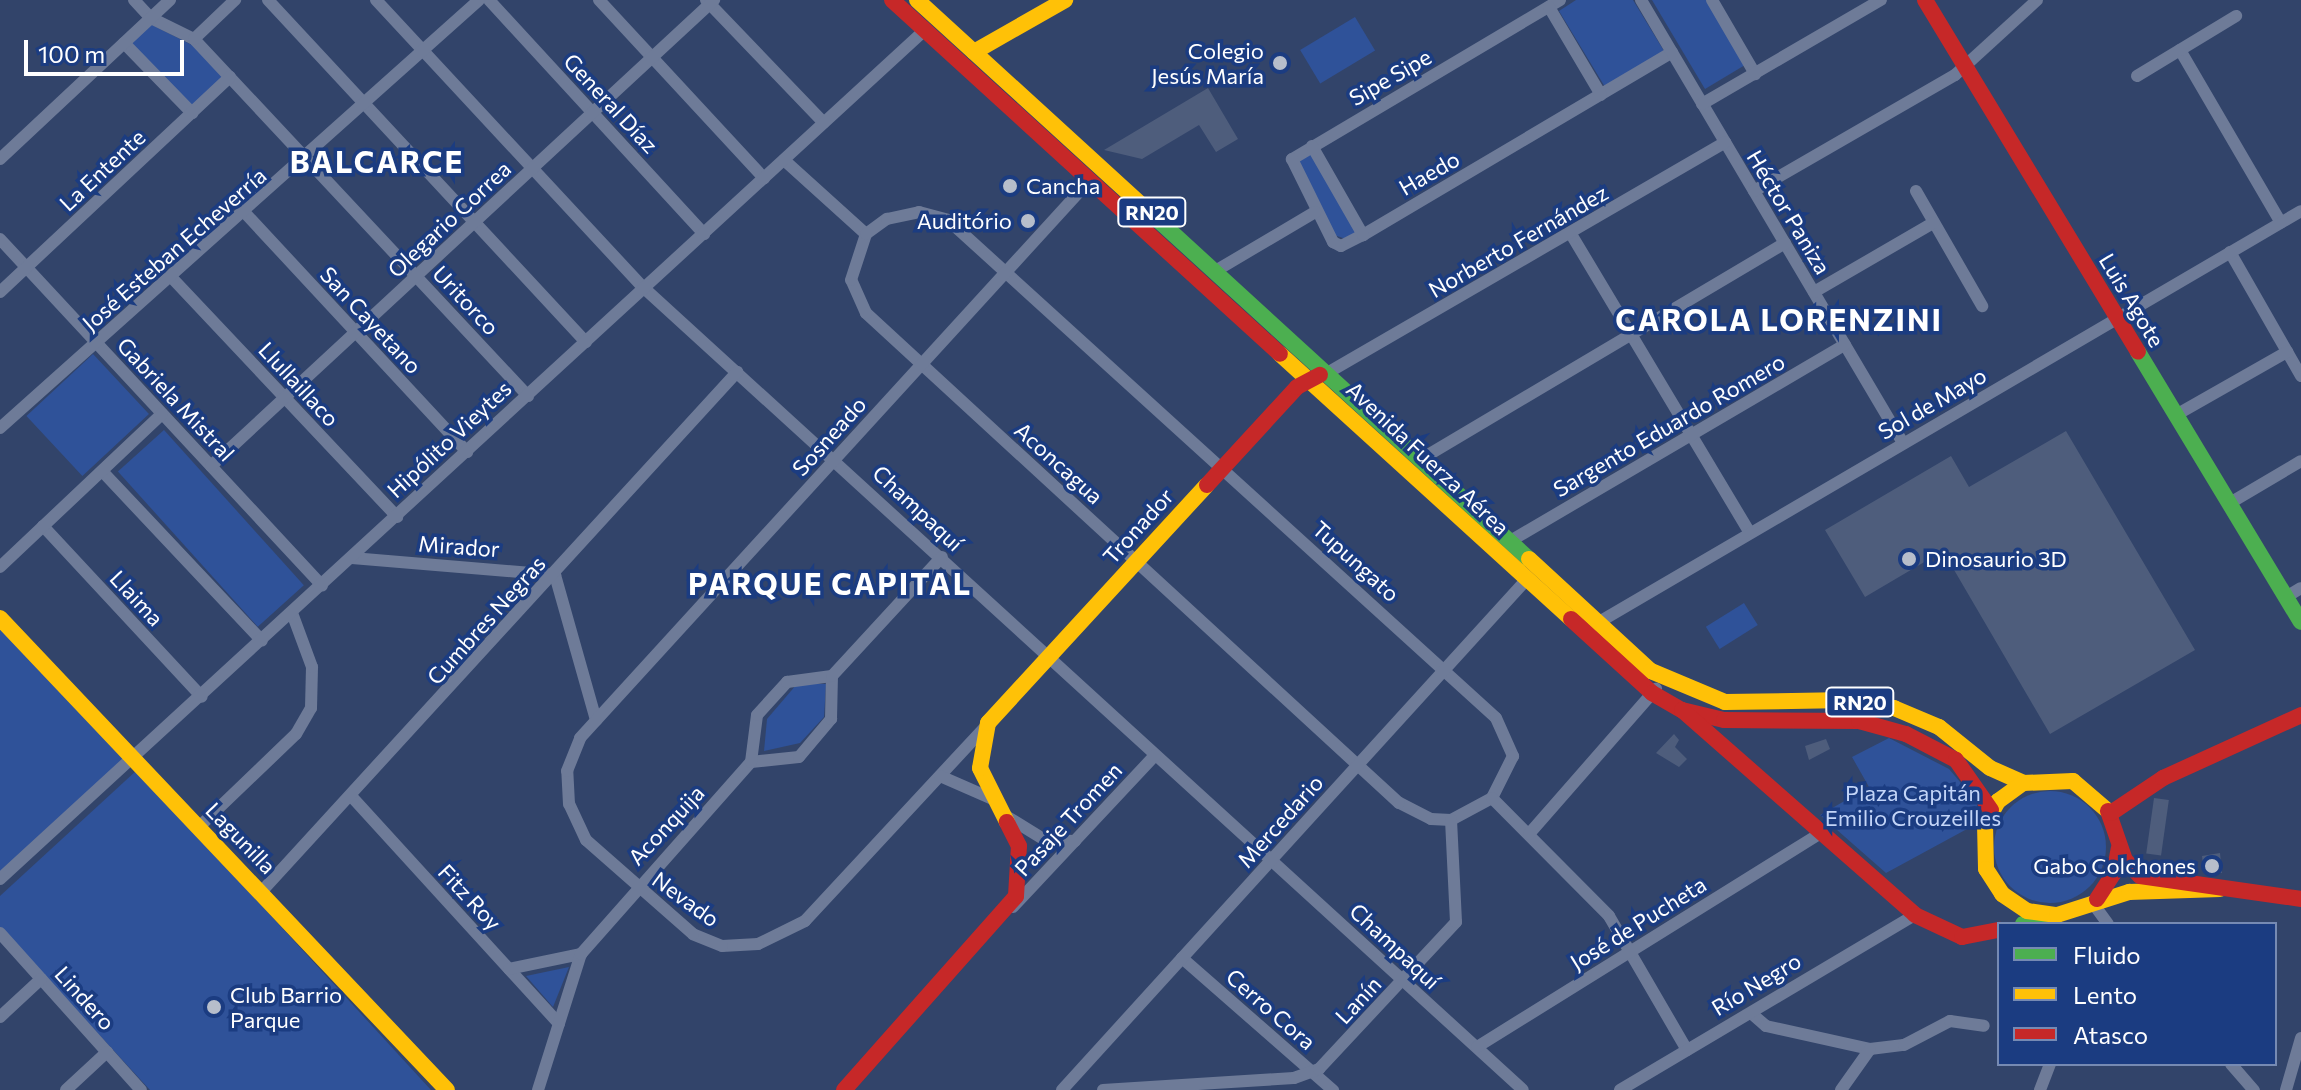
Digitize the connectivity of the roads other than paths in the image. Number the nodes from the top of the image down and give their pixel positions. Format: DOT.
graph roads {
  1 [pos="134,0"];
  2 [pos="170,0"];
  3 [pos="235,0"];
  4 [pos="268,0"];
  5 [pos="376,0"];
  6 [pos="479,0"];
  7 [pos="489,0"];
  8 [pos="599,0"];
  9 [pos="892,0"];
  10 [pos="917,0"];
  11 [pos="1065,0"];
  12 [pos="1641,0"];
  13 [pos="1712,0"];
  14 [pos="1881,0"];
  15 [pos="1925,0"];
  16 [pos="2037,0"];
  17 [pos="710,1"];
  18 [pos="1555,3"];
  19 [pos="2236,16"];
  20 [pos="151,18"];
  21 [pos="925,30"];
  22 [pos="194,39"];
  23 [pos="124,43"];
  24 [pos="2180,50"];
  25 [pos="423,51"];
  26 [pos="974,52"];
  27 [pos="1672,52"];
  28 [pos="953,55"];
  29 [pos="652,58"];
  30 [pos="1965,67"];
  31 [pos="1755,74"];
  32 [pos="2137,76"];
  33 [pos="230,77"];
  34 [pos="1601,95"];
  35 [pos="1702,104"];
  36 [pos="365,105"];
  37 [pos="192,113"];
  38 [pos="593,113"];
  39 [pos="824,123"];
  40 [pos="1725,142"];
  41 [pos="1312,146"];
  42 [pos="0,159"];
  43 [pos="306,159"];
  44 [pos="784,160"];
  45 [pos="532,169"];
  46 [pos="764,178"];
  47 [pos="1091,179"];
  48 [pos="1754,191"];
  49 [pos="1916,191"];
  50 [pos="2301,211"];
  51 [pos="1315,212"];
  52 [pos="246,214"];
  53 [pos="475,222"];
  54 [pos="1933,223"];
  55 [pos="2281,223"];
  56 [pos="704,234"];
  57 [pos="866,234"];
  58 [pos="1571,234"];
  59 [pos="1363,235"];
  60 [pos="0,239"];
  61 [pos="1785,243"];
  62 [pos="2230,252"];
  63 [pos="26,267"];
  64 [pos="1217,270"];
  65 [pos="1006,272"];
  66 [pos="416,276"];
  67 [pos="173,279"];
  68 [pos="645,289"];
  69 [pos="0,292"];
  70 [pos="1814,292"];
  71 [pos="1982,306"];
  72 [pos="2118,318"];
  73 [pos="355,332"];
  74 [pos="1631,334"];
  75 [pos="586,342"];
  76 [pos="97,344"];
  77 [pos="1845,345"];
  78 [pos="2287,352"];
  79 [pos="921,365"];
  80 [pos="737,372"];
  81 [pos="1329,372"];
  82 [pos="2301,376"];
  83 [pos="1309,378"];
  84 [pos="528,396"];
  85 [pos="285,398"];
  86 [pos="162,414"];
  87 [pos="2176,415"];
  88 [pos="0,428"];
  89 [pos="1692,435"];
  90 [pos="1903,443"];
  91 [pos="467,452"];
  92 [pos="1423,458"];
  93 [pos="835,459"];
  94 [pos="2301,461"];
  95 [pos="211,466"];
  96 [pos="1222,467"];
  97 [pos="102,471"];
  98 [pos="2230,503"];
  99 [pos="397,517"];
  100 [pos="43,526"];
  101 [pos="1750,533"];
  102 [pos="1512,540"];
  103 [pos="942,557"];
  104 [pos="352,558"];
  105 [pos="1136,561"];
  106 [pos="0,567"];
  107 [pos="555,575"];
  108 [pos="1527,579"];
  109 [pos="322,586"];
  110 [pos="2301,588"];
  111 [pos="2286,597"];
  112 [pos="292,613"];
  113 [pos="0,618"];
  114 [pos="1598,621"];
  115 [pos="2301,622"];
  116 [pos="1585,632"];
  117 [pos="262,641"];
  118 [pos="1049,656"];
  119 [pos="1445,669"];
  120 [pos="832,676"];
  121 [pos="1665,680"];
  122 [pos="1652,693"];
  123 [pos="202,697"];
  124 [pos="1682,710"];
  125 [pos="2301,715"];
  126 [pos="596,720"];
  127 [pos="988,723"];
  128 [pos="1155,755"];
  129 [pos="135,759"];
  130 [pos="751,762"];
  131 [pos="1357,765"];
  132 [pos="940,776"];
  133 [pos="2023,783"];
  134 [pos="352,797"];
  135 [pos="1492,798"];
  136 [pos="993,799"];
  137 [pos="1991,810"];
  138 [pos="2111,813"];
  139 [pos="1004,815"];
  140 [pos="1451,820"];
  141 [pos="200,826"];
  142 [pos="1821,833"];
  143 [pos="1529,834"];
  144 [pos="2119,837"];
  145 [pos="1075,841"];
  146 [pos="1272,859"];
  147 [pos="0,879"];
  148 [pos="636,887"];
  149 [pos="2220,889"];
  150 [pos="262,891"];
  151 [pos="2301,899"];
  152 [pos="2095,901"];
  153 [pos="1009,910"];
  154 [pos="1915,915"];
  155 [pos="2057,915"];
  156 [pos="2031,922"];
  157 [pos="2107,922"];
  158 [pos="0,933"];
  159 [pos="1994,934"];
  160 [pos="1633,950"];
  161 [pos="581,954"];
  162 [pos="1182,958"];
  163 [pos="509,969"];
  164 [pos="41,979"];
  165 [pos="1403,981"];
  166 [pos="1751,1013"];
  167 [pos="0,1017"];
  168 [pos="559,1024"];
  169 [pos="1984,1026"];
  170 [pos="2301,1038"];
  171 [pos="1477,1047"];
  172 [pos="1870,1049"];
  173 [pos="1687,1050"];
  174 [pos="107,1052"];
  175 [pos="2051,1066"];
  176 [pos="2233,1066"];
  177 [pos="1313,1072"];
  178 [pos="1201,1086"];
  179 [pos="66,1090"];
  180 [pos="141,1090"];
  181 [pos="447,1090"];
  182 [pos="538,1090"];
  183 [pos="844,1090"];
  184 [pos="1062,1090"];
  185 [pos="1103,1090"];
  186 [pos="1333,1090"];
  187 [pos="1523,1090"];
  188 [pos="1620,1090"];
  189 [pos="1841,1090"];
  190 [pos="2040,1090"];
  191 [pos="2254,1090"];
  192 [pos="2286,1090"];
  1 -- 20 [label="street, Uritorco"];
  2 -- 20 [label="street"];
  3 -- 22 [label="street"];
  4 -- 36 [label="street"];
  5 -- 25 [label="street, Champaquí"];
  6 -- 25 [label="street, José Esteban Echeverría"];
  7 -- 38 [label="street, General Díaz"];
  8 -- 29 [label="street"];
  9 -- 21 [label="main road, Avenida Fuerza Aérea / RN20"];
  10 -- 26 [label="main road, Avenida Fuerza Aérea / RN20"];
  11 -- 26 [label="main road"];
  12 -- 27 [label="street, Héctor Paniza"];
  13 -- 31 [label="street"];
  14 -- 31 [label="street"];
  15 -- 30 [label="main road, Luis Agote"];
  16 -- 30 [label="street"];
  17 -- 29 [label="street, Olegario Correa"];
  17 -- 39 [label="street"];
  18 -- 34 [label="street"];
  18 -- 41 [label="street, Sipe Sipe"];
  19 -- 24 [label="street"];
  20 -- 22 [label="street, Uritorco"];
  20 -- 23 [label="street"];
  21 -- 28 [label="main road, Avenida Fuerza Aérea / RN20"];
  21 -- 39 [label="street, Hipólito Vieytes"];
  22 -- 33 [label="street, Uritorco"];
  23 -- 37 [label="street"];
  23 -- 42 [label="street"];
  24 -- 32 [label="street"];
  24 -- 55 [label="street"];
  25 -- 36 [label="street, José Esteban Echeverría"];
  25 -- 45 [label="street, Champaquí"];
  26 -- 28 [label="street"];
  26 -- 64 [label="main road, Avenida Fuerza Aérea / RN20"];
  27 -- 34 [label="street, Haedo"];
  27 -- 35 [label="street, Héctor Paniza"];
  28 -- 47 [label="main road, Avenida Fuerza Aérea / RN20"];
  29 -- 38 [label="street, Olegario Correa"];
  29 -- 46 [label="street"];
  30 -- 48 [label="street"];
  30 -- 72 [label="main road, Luis Agote"];
  31 -- 35 [label="street"];
  33 -- 37 [label="street, La Entente"];
  33 -- 43 [label="street, Uritorco"];
  34 -- 59 [label="street, Haedo"];
  35 -- 40 [label="street, Héctor Paniza"];
  36 -- 43 [label="street, José Esteban Echeverría"];
  36 -- 53 [label="street"];
  37 -- 63 [label="street, La Entente"];
  38 -- 45 [label="street, Olegario Correa"];
  38 -- 56 [label="street, General Díaz"];
  39 -- 44 [label="street, Hipólito Vieytes"];
  40 -- 48 [label="street, Héctor Paniza"];
  40 -- 58 [label="street, Norberto Fernández"];
  41 -- 51 [label="street"];
  41 -- 59 [label="street"];
  43 -- 52 [label="street, José Esteban Echeverría"];
  43 -- 66 [label="street, Uritorco"];
  44 -- 46 [label="street, Hipólito Vieytes"];
  44 -- 57 [label="street"];
  45 -- 53 [label="street, Olegario Correa"];
  45 -- 68 [label="street, Champaquí"];
  46 -- 56 [label="street, Hipólito Vieytes"];
  47 -- 65 [label="street, Sosneado"];
  47 -- 83 [label="main road, Avenida Fuerza Aérea / RN20"];
  48 -- 61 [label="street, Héctor Paniza"];
  49 -- 54 [label="street"];
  50 -- 55 [label="street, Sol de Mayo"];
  51 -- 59 [label="street"];
  51 -- 64 [label="street"];
  52 -- 67 [label="street, José Esteban Echeverría"];
  52 -- 73 [label="street, San Cayetano"];
  53 -- 66 [label="street, Olegario Correa"];
  53 -- 75 [label="street"];
  54 -- 70 [label="street"];
  54 -- 71 [label="street"];
  55 -- 62 [label="street, Sol de Mayo"];
  56 -- 68 [label="street, Hipólito Vieytes"];
  57 -- 65 [label="street, Tupungato"];
  57 -- 79 [label="street, Aconcagua"];
  58 -- 74 [label="street"];
  58 -- 81 [label="street, Norberto Fernández"];
  60 -- 63 [label="street, Gabriela Mistral"];
  61 -- 70 [label="street, Héctor Paniza"];
  61 -- 74 [label="street"];
  62 -- 72 [label="street, Sol de Mayo"];
  62 -- 78 [label="street"];
  63 -- 69 [label="street, La Entente"];
  63 -- 76 [label="street, Gabriela Mistral"];
  64 -- 81 [label="main road, Avenida Fuerza Aérea / RN20"];
  65 -- 79 [label="street, Sosneado"];
  65 -- 96 [label="street, Tupungato"];
  66 -- 73 [label="street, Olegario Correa"];
  66 -- 84 [label="street, Uritorco"];
  67 -- 76 [label="street, José Esteban Echeverría"];
  67 -- 85 [label="street, Llullaillaco"];
  68 -- 75 [label="street, Hipólito Vieytes"];
  68 -- 80 [label="street, Champaquí"];
  70 -- 77 [label="street, Héctor Paniza"];
  72 -- 87 [label="main road, Luis Agote"];
  72 -- 90 [label="street, Sol de Mayo"];
  73 -- 85 [label="street, Olegario Correa"];
  73 -- 91 [label="street, San Cayetano"];
  74 -- 89 [label="street"];
  74 -- 92 [label="street"];
  75 -- 84 [label="street, Hipólito Vieytes"];
  76 -- 86 [label="street, Gabriela Mistral"];
  76 -- 88 [label="street, José Esteban Echeverría"];
  77 -- 89 [label="street, Sargento Eduardo Romero"];
  77 -- 90 [label="street, Héctor Paniza"];
  78 -- 82 [label="street"];
  78 -- 87 [label="street"];
  79 -- 93 [label="street, Sosneado"];
  79 -- 105 [label="street, Aconcagua"];
  80 -- 93 [label="street, Champaquí"];
  80 -- 107 [label="street, Cumbres Negras"];
  81 -- 83 [label="main road, Tronador"];
  81 -- 92 [label="main road, Avenida Fuerza Aérea / RN20"];
  83 -- 96 [label="main road, Tronador"];
  83 -- 108 [label="main road, Avenida Fuerza Aérea / RN20"];
  84 -- 91 [label="street, Hipólito Vieytes"];
  85 -- 95 [label="street, Olegario Correa"];
  85 -- 99 [label="street, Llullaillaco"];
  86 -- 95 [label="street, Gabriela Mistral"];
  86 -- 97 [label="street"];
  87 -- 98 [label="main road, Luis Agote"];
  89 -- 101 [label="street"];
  89 -- 102 [label="street, Sargento Eduardo Romero"];
  90 -- 101 [label="street, Sol de Mayo"];
  91 -- 99 [label="street, Hipólito Vieytes"];
  92 -- 102 [label="main road, Avenida Fuerza Aérea / RN20"];
  93 -- 103 [label="street, Champaquí"];
  93 -- 126 [label="street, Sosneado"];
  94 -- 98 [label="street"];
  95 -- 109 [label="street, Gabriela Mistral"];
  96 -- 105 [label="main road, Tronador"];
  96 -- 119 [label="street, Tupungato"];
  97 -- 100 [label="street"];
  97 -- 117 [label="street"];
  98 -- 111 [label="main road, Luis Agote"];
  99 -- 104 [label="street, Hipólito Vieytes"];
  100 -- 106 [label="street"];
  100 -- 123 [label="street, Llaima"];
  101 -- 114 [label="street, Sol de Mayo"];
  102 -- 114 [label="main road, Avenida Fuerza Aérea / RN20"];
  103 -- 118 [label="street, Champaquí"];
  103 -- 120 [label="street"];
  104 -- 107 [label="street, Mirador"];
  104 -- 109 [label="street, Hipólito Vieytes"];
  105 -- 118 [label="main road, Tronador"];
  105 -- 131 [label="street, Aconcagua"];
  107 -- 126 [label="street"];
  107 -- 134 [label="street, Cumbres Negras"];
  108 -- 116 [label="main road, Avenida Fuerza Aérea / RN20"];
  108 -- 119 [label="street, Mercedario"];
  109 -- 112 [label="street, Hipólito Vieytes"];
  110 -- 111 [label="street"];
  111 -- 115 [label="main road, Luis Agote"];
  112 -- 117 [label="street, Hipólito Vieytes"];
  112 -- 141 [label="street"];
  113 -- 129 [label="main road, Lagunilla"];
  114 -- 116 [label="street, Sol de Mayo"];
  114 -- 121 [label="main road, Avenida Fuerza Aérea / RN20"];
  116 -- 122 [label="main road, Avenida Fuerza Aérea / RN20"];
  117 -- 123 [label="street, Hipólito Vieytes"];
  118 -- 127 [label="main road, Tronador"];
  118 -- 128 [label="street, Champaquí"];
  119 -- 131 [label="street, Mercedario"];
  119 -- 135 [label="street, Tupungato"];
  120 -- 130 [label="street"];
  120 -- 130 [label="street"];
  121 -- 122 [label="street"];
  121 -- 133 [label="main road, Avenida Fuerza Aérea / RN20"];
  122 -- 124 [label="main road, Avenida Fuerza Aérea / RN20"];
  122 -- 143 [label="street"];
  123 -- 129 [label="street, Hipólito Vieytes"];
  124 -- 137 [label="main road, Avenida Fuerza Aérea / RN20"];
  124 -- 142 [label="main road"];
  125 -- 138 [label="main road"];
  126 -- 148 [label="street, Nevado"];
  127 -- 132 [label="street, Tronador"];
  127 -- 136 [label="main road"];
  128 -- 145 [label="street, Pasaje Tromen"];
  128 -- 146 [label="street, Champaquí"];
  129 -- 141 [label="main road, Lagunilla"];
  129 -- 147 [label="street, Hipólito Vieytes"];
  130 -- 148 [label="street, Aconquija"];
  131 -- 140 [label="street, Aconcagua"];
  131 -- 146 [label="street, Mercedario"];
  132 -- 136 [label="street"];
  132 -- 148 [label="street, Nevado"];
  133 -- 137 [label="main road"];
  133 -- 138 [label="main road, RN20"];
  134 -- 150 [label="street, Cumbres Negras"];
  134 -- 163 [label="street, Fitz Roy"];
  135 -- 140 [label="street"];
  135 -- 143 [label="street"];
  136 -- 139 [label="main road"];
  137 -- 155 [label="main road"];
  138 -- 144 [label="main road"];
  139 -- 145 [label="street"];
  139 -- 153 [label="main road"];
  140 -- 165 [label="street, Lanín"];
  141 -- 150 [label="main road, Lagunilla"];
  142 -- 154 [label="main road"];
  142 -- 160 [label="street, José de Pucheta"];
  143 -- 160 [label="street"];
  144 -- 149 [label="main road"];
  144 -- 152 [label="main road"];
  145 -- 153 [label="street, Pasaje Tromen"];
  146 -- 162 [label="street, Mercedario"];
  146 -- 165 [label="street, Champaquí"];
  148 -- 161 [label="street, Aconquija"];
  149 -- 151 [label="main road"];
  149 -- 152 [label="main road"];
  150 -- 181 [label="main road, Lagunilla"];
  152 -- 155 [label="main road"];
  152 -- 157 [label="street"];
  153 -- 183 [label="main road"];
  154 -- 159 [label="main road"];
  154 -- 166 [label="street, Río Negro"];
  155 -- 156 [label="main road"];
  158 -- 164 [label="street, Lindero"];
  160 -- 171 [label="street, José de Pucheta"];
  160 -- 173 [label="street"];
  161 -- 163 [label="street"];
  161 -- 168 [label="street, Aconquija"];
  162 -- 177 [label="street, Cerro Cora"];
  162 -- 184 [label="street, Mercedario"];
  163 -- 168 [label="street, Fitz Roy"];
  164 -- 167 [label="street"];
  164 -- 174 [label="street, Lindero"];
  165 -- 171 [label="street, Champaquí"];
  165 -- 177 [label="street, Lanín"];
  166 -- 172 [label="street"];
  166 -- 173 [label="street, Río Negro"];
  168 -- 182 [label="street, Aconquija"];
  169 -- 172 [label="street"];
  170 -- 192 [label="street"];
  171 -- 187 [label="street, Champaquí"];
  172 -- 189 [label="street"];
  173 -- 188 [label="street, Río Negro"];
  174 -- 179 [label="street"];
  174 -- 180 [label="street, Lindero"];
  175 -- 190 [label="street"];
  176 -- 191 [label="street"];
  177 -- 178 [label="street"];
  177 -- 186 [label="street, Cerro Cora"];
  178 -- 185 [label="street"];
}
